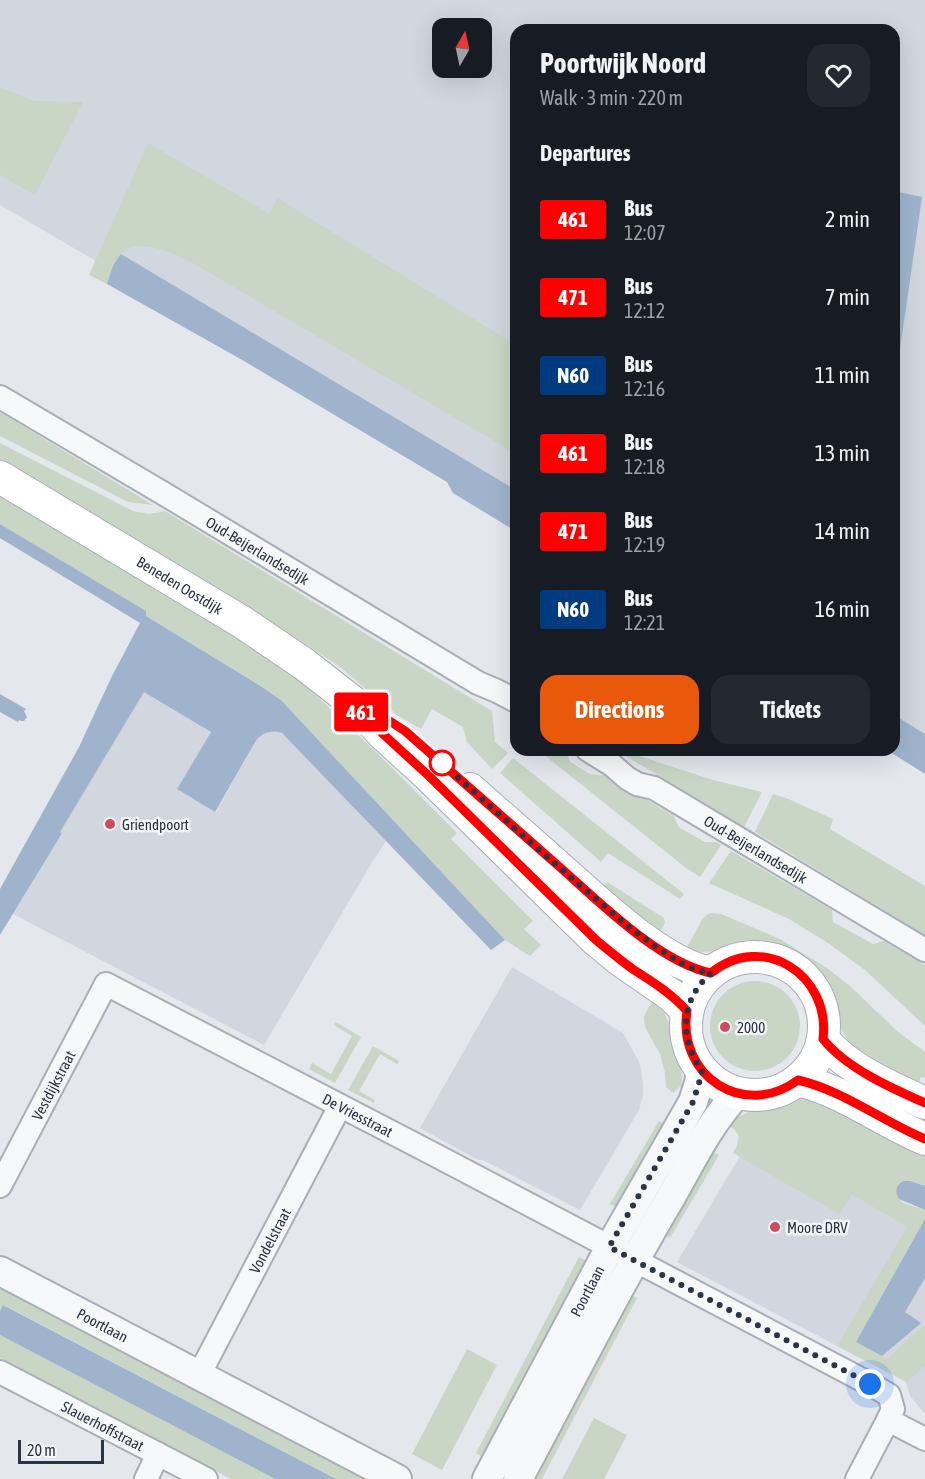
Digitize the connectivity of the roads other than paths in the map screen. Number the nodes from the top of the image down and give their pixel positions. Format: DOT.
graph roads {
  1 [pos="0,397"];
  2 [pos="0,477"];
  3 [pos="510,698"];
  4 [pos="354,703"];
  5 [pos="598,756"];
  6 [pos="925,950"];
  7 [pos="711,973"];
  8 [pos="106,984"];
  9 [pos="687,1011"];
  10 [pos="823,1039"];
  11 [pos="702,1071"];
  12 [pos="798,1080"];
  13 [pos="738,1093"];
  14 [pos="925,1103"];
  15 [pos="340,1106"];
  16 [pos="925,1139"];
  17 [pos="0,1186"];
  18 [pos="609,1247"];
  19 [pos="634,1260"];
  20 [pos="0,1271"];
  21 [pos="0,1372"];
  22 [pos="199,1375"];
  23 [pos="888,1420"];
  24 [pos="925,1439"];
  25 [pos="158,1454"];
  26 [pos="146,1479"];
  27 [pos="206,1479"];
  28 [pos="397,1479"];
  29 [pos="487,1479"];
  30 [pos="518,1479"];
  31 [pos="857,1479"];
  1 -- 3 [label="street, Oud-Beijerlandsedijk"];
  2 -- 4 [label="main road, Beneden Oostdijk"];
  4 -- 7 [label="main road, Beneden Oostdijk"];
  4 -- 9 [label="main road, Beneden Oostdijk"];
  5 -- 6 [label="street, Oud-Beijerlandsedijk"];
  7 -- 9 [label="main road"];
  7 -- 10 [label="main road"];
  8 -- 15 [label="street, De Vriesstraat"];
  8 -- 17 [label="street, Vestdijkstraat"];
  9 -- 11 [label="main road"];
  10 -- 12 [label="main road"];
  10 -- 14 [label="main road"];
  11 -- 13 [label="main road"];
  11 -- 18 [label="street, Poortlaan"];
  12 -- 13 [label="main road"];
  12 -- 16 [label="main road"];
  13 -- 19 [label="street, Poortlaan"];
  15 -- 18 [label="street, De Vriesstraat"];
  15 -- 22 [label="street, Vondelstraat"];
  18 -- 19 [label="street, De Vriesstraat"];
  18 -- 29 [label="street, Poortlaan"];
  19 -- 23 [label="street, De Vriesstraat"];
  19 -- 30 [label="street, Poortlaan"];
  20 -- 22 [label="street, Poortlaan"];
  21 -- 25 [label="street, Slauerhoffstraat"];
  22 -- 28 [label="street, Poortlaan"];
  23 -- 24 [label="street"];
  23 -- 31 [label="street"];
  25 -- 26 [label="street"];
  25 -- 27 [label="street, Slauerhoffstraat"];
}
